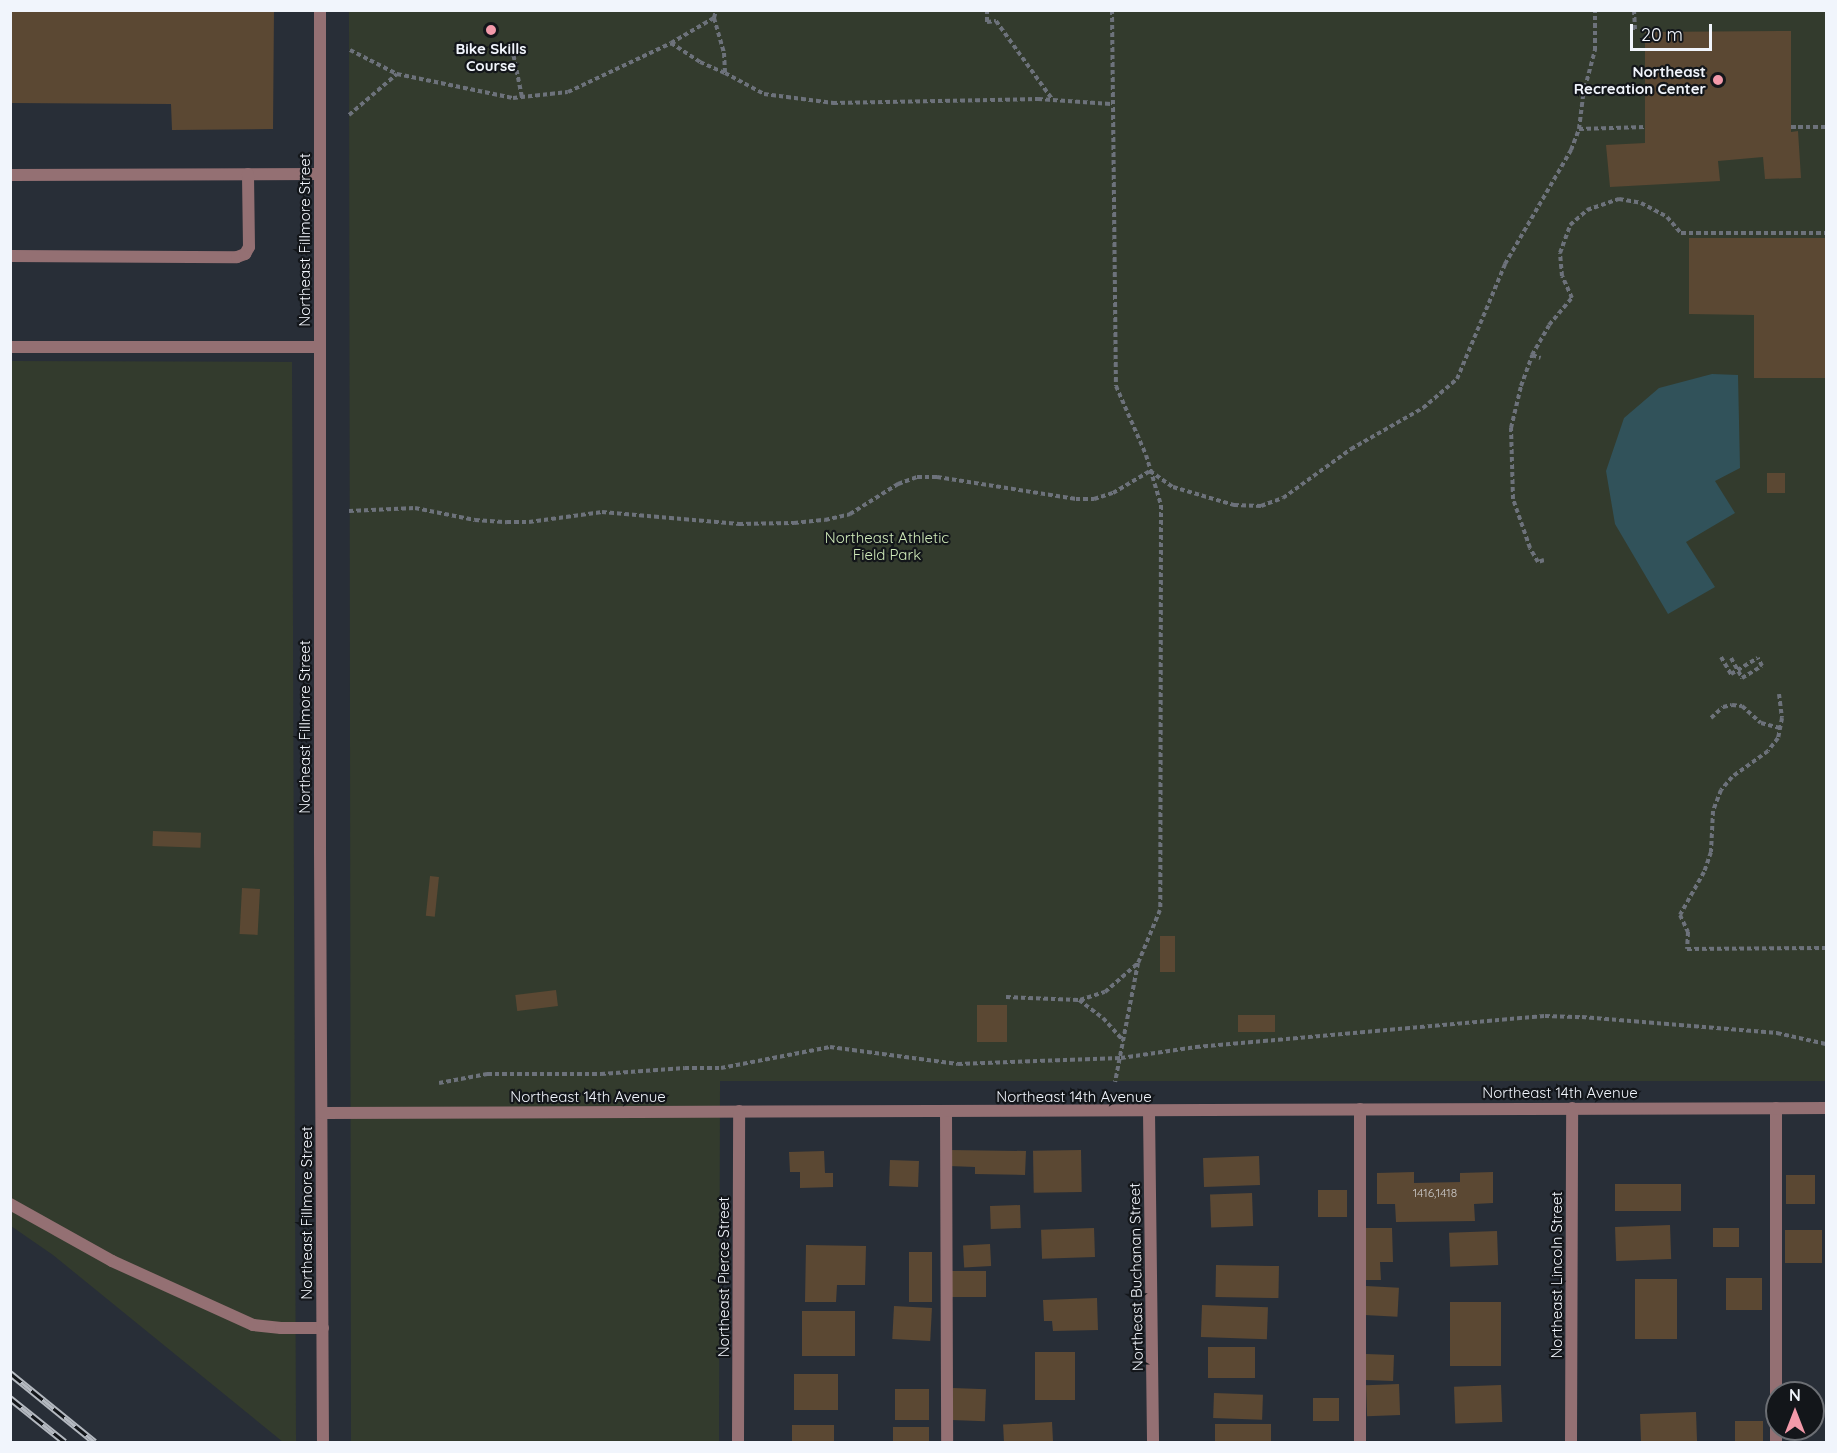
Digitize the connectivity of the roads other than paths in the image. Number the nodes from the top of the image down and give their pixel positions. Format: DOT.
graph roads {
  1 [pos="320,10"];
  2 [pos="248,174"];
  3 [pos="320,174"];
  4 [pos="10,175"];
  5 [pos="10,256"];
  6 [pos="10,347"];
  7 [pos="320,347"];
  8 [pos="1572,1108"];
  9 [pos="1776,1108"];
  10 [pos="1827,1108"];
  11 [pos="1360,1110"];
  12 [pos="739,1111"];
  13 [pos="946,1111"];
  14 [pos="1149,1112"];
  15 [pos="322,1113"];
  16 [pos="10,1204"];
  17 [pos="323,1328"];
  18 [pos="323,1443"];
  19 [pos="738,1443"];
  20 [pos="947,1443"];
  21 [pos="1153,1443"];
  22 [pos="1360,1443"];
  23 [pos="1571,1443"];
  24 [pos="1776,1443"];
  1 -- 3 [label="street, Northeast Fillmore Street"];
  2 -- 3 [label="street"];
  2 -- 4 [label="street"];
  2 -- 5 [label="street"];
  3 -- 7 [label="street, Northeast Fillmore Street"];
  6 -- 7 [label="street"];
  7 -- 15 [label="street, Northeast Fillmore Street"];
  8 -- 9 [label="street, Northeast 14th Avenue"];
  8 -- 11 [label="street, Northeast 14th Avenue"];
  8 -- 23 [label="street, Northeast Lincoln Street"];
  9 -- 10 [label="street, Northeast 14th Avenue"];
  9 -- 24 [label="street"];
  11 -- 14 [label="street, Northeast 14th Avenue"];
  11 -- 22 [label="street"];
  12 -- 13 [label="street, Northeast 14th Avenue"];
  12 -- 15 [label="street, Northeast 14th Avenue"];
  12 -- 19 [label="street, Northeast Pierce Street"];
  13 -- 14 [label="street, Northeast 14th Avenue"];
  13 -- 20 [label="street"];
  14 -- 21 [label="street, Northeast Buchanan Street"];
  15 -- 17 [label="street, Northeast Fillmore Street"];
  16 -- 17 [label="street"];
  17 -- 18 [label="street, Northeast Fillmore Street"];
}
